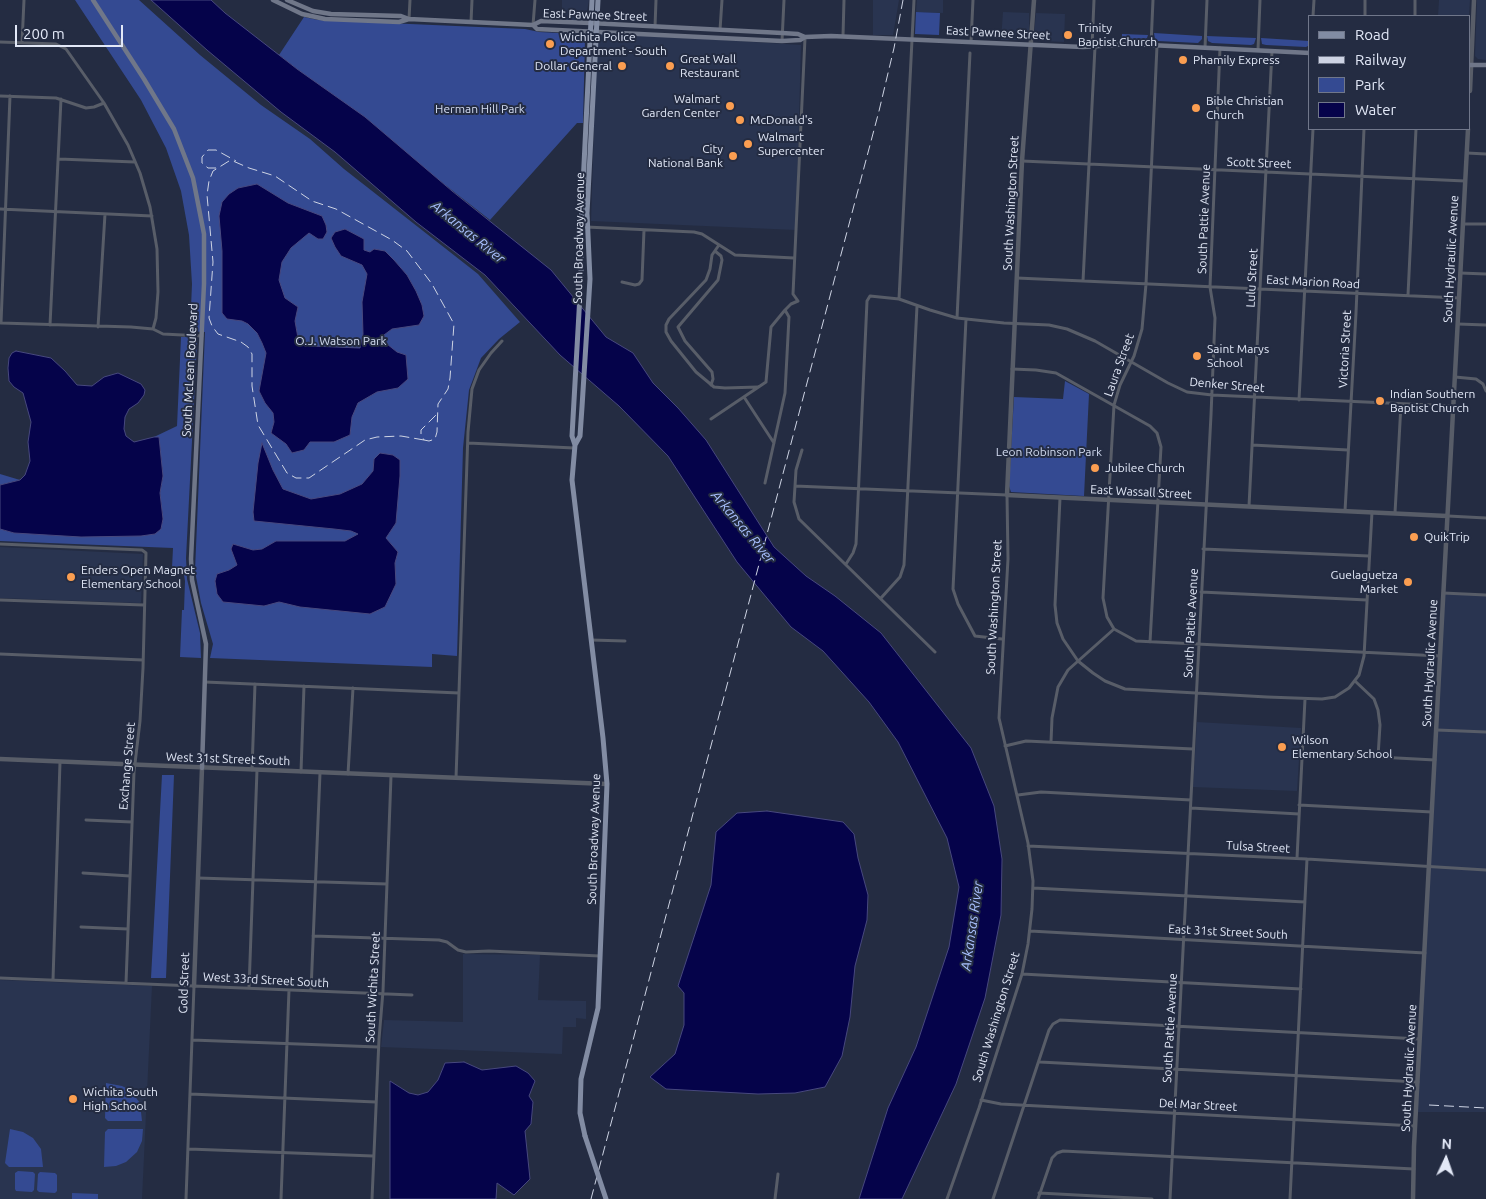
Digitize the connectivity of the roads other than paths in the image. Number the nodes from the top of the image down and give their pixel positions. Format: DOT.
graph roads {
  1 [pos="24,0"];
  2 [pos="93,0"];
  3 [pos="273,0"];
  4 [pos="287,0"];
  5 [pos="410,0"];
  6 [pos="472,0"];
  7 [pos="535,0"];
  8 [pos="592,0"];
  9 [pos="598,0"];
  10 [pos="656,0"];
  11 [pos="722,0"];
  12 [pos="784,0"];
  13 [pos="844,0"];
  14 [pos="914,0"];
  15 [pos="973,0"];
  16 [pos="1034,0"];
  17 [pos="1094,0"];
  18 [pos="1153,0"];
  19 [pos="1207,0"];
  20 [pos="1260,0"];
  21 [pos="1314,0"];
  22 [pos="1365,0"];
  23 [pos="1415,0"];
  24 [pos="1474,0"];
  25 [pos="1313,15"];
  26 [pos="1365,15"];
  27 [pos="1414,15"];
  28 [pos="409,19"];
  29 [pos="471,22"];
  30 [pos="590,23"];
  31 [pos="597,24"];
  32 [pos="533,25"];
  33 [pos="655,27"];
  34 [pos="720,30"];
  35 [pos="590,32"];
  36 [pos="596,32"];
  37 [pos="782,32"];
  38 [pos="842,36"];
  39 [pos="805,37"];
  40 [pos="912,39"];
  41 [pos="782,41"];
  42 [pos="0,42"];
  43 [pos="971,42"];
  44 [pos="22,43"];
  45 [pos="1031,45"];
  46 [pos="1150,45"];
  47 [pos="1157,46"];
  48 [pos="1093,47"];
  49 [pos="1204,48"];
  50 [pos="1220,48"];
  51 [pos="1471,49"];
  52 [pos="1258,50"];
  53 [pos="1272,51"];
  54 [pos="1308,53"];
  55 [pos="970,54"];
  56 [pos="1471,65"];
  57 [pos="1486,66"];
  58 [pos="0,96"];
  59 [pos="10,96"];
  60 [pos="61,99"];
  61 [pos="104,103"];
  62 [pos="1313,130"];
  63 [pos="1364,130"];
  64 [pos="1416,130"];
  65 [pos="1468,130"];
  66 [pos="1466,153"];
  67 [pos="1486,154"];
  68 [pos="58,159"];
  69 [pos="1022,161"];
  70 [pos="135,162"];
  71 [pos="1089,164"];
  72 [pos="1152,167"];
  73 [pos="1214,169"];
  74 [pos="1266,172"];
  75 [pos="1310,174"];
  76 [pos="1362,176"];
  77 [pos="1413,178"];
  78 [pos="1465,181"];
  79 [pos="0,209"];
  80 [pos="6,210"];
  81 [pos="56,211"];
  82 [pos="105,214"];
  83 [pos="152,216"];
  84 [pos="1463,224"];
  85 [pos="1486,224"];
  86 [pos="581,226"];
  87 [pos="587,227"];
  88 [pos="644,230"];
  89 [pos="719,245"];
  90 [pos="715,251"];
  91 [pos="794,258"];
  92 [pos="1460,273"];
  93 [pos="1486,274"];
  94 [pos="1017,278"];
  95 [pos="1083,281"];
  96 [pos="622,282"];
  97 [pos="1146,284"];
  98 [pos="1210,287"];
  99 [pos="1260,289"];
  100 [pos="1304,291"];
  101 [pos="1357,293"];
  102 [pos="1408,296"];
  103 [pos="1459,298"];
  104 [pos="899,299"];
  105 [pos="917,306"];
  106 [pos="785,310"];
  107 [pos="957,318"];
  108 [pos="966,319"];
  109 [pos="0,323"];
  110 [pos="1015,323"];
  111 [pos="1458,324"];
  112 [pos="50,325"];
  113 [pos="1486,325"];
  114 [pos="98,327"];
  115 [pos="153,329"];
  116 [pos="202,336"];
  117 [pos="502,341"];
  118 [pos="1131,362"];
  119 [pos="1012,369"];
  120 [pos="1455,377"];
  121 [pos="711,385"];
  122 [pos="760,386"];
  123 [pos="1486,391"];
  124 [pos="1212,395"];
  125 [pos="1255,397"];
  126 [pos="744,398"];
  127 [pos="1299,400"];
  128 [pos="1351,402"];
  129 [pos="1401,404"];
  130 [pos="1114,405"];
  131 [pos="1454,406"];
  132 [pos="711,419"];
  133 [pos="468,444"];
  134 [pos="774,444"];
  135 [pos="1252,445"];
  136 [pos="575,447"];
  137 [pos="802,450"];
  138 [pos="1348,450"];
  139 [pos="765,483"];
  140 [pos="795,486"];
  141 [pos="859,489"];
  142 [pos="908,491"];
  143 [pos="958,493"];
  144 [pos="1007,495"];
  145 [pos="1060,498"];
  146 [pos="1109,500"];
  147 [pos="1157,502"];
  148 [pos="1206,504"];
  149 [pos="1249,506"];
  150 [pos="1344,511"];
  151 [pos="1372,512"];
  152 [pos="1395,513"];
  153 [pos="1447,516"];
  154 [pos="1486,518"];
  155 [pos="0,544"];
  156 [pos="1203,549"];
  157 [pos="1369,556"];
  158 [pos="846,564"];
  159 [pos="1201,592"];
  160 [pos="1444,593"];
  161 [pos="1486,596"];
  162 [pos="881,598"];
  163 [pos="0,600"];
  164 [pos="1367,600"];
  165 [pos="144,605"];
  166 [pos="1114,629"];
  167 [pos="1002,639"];
  168 [pos="591,640"];
  169 [pos="625,641"];
  170 [pos="1150,642"];
  171 [pos="1199,644"];
  172 [pos="935,652"];
  173 [pos="1364,652"];
  174 [pos="0,654"];
  175 [pos="1440,656"];
  176 [pos="143,660"];
  177 [pos="1078,661"];
  178 [pos="1355,681"];
  179 [pos="205,682"];
  180 [pos="255,684"];
  181 [pos="304,686"];
  182 [pos="352,688"];
  183 [pos="458,692"];
  184 [pos="1196,693"];
  185 [pos="1305,699"];
  186 [pos="1437,730"];
  187 [pos="1486,732"];
  188 [pos="1051,742"];
  189 [pos="1005,746"];
  190 [pos="1194,749"];
  191 [pos="1302,753"];
  192 [pos="1378,757"];
  193 [pos="0,759"];
  194 [pos="1435,760"];
  195 [pos="60,762"];
  196 [pos="136,765"];
  197 [pos="202,768"];
  198 [pos="254,770"];
  199 [pos="301,772"];
  200 [pos="320,773"];
  201 [pos="348,774"];
  202 [pos="391,776"];
  203 [pos="456,778"];
  204 [pos="607,784"];
  205 [pos="1018,795"];
  206 [pos="1191,800"];
  207 [pos="1299,805"];
  208 [pos="1191,808"];
  209 [pos="1432,812"];
  210 [pos="1299,814"];
  211 [pos="86,820"];
  212 [pos="132,822"];
  213 [pos="1028,846"];
  214 [pos="1188,852"];
  215 [pos="1297,858"];
  216 [pos="1307,858"];
  217 [pos="1429,867"];
  218 [pos="1486,870"];
  219 [pos="83,873"];
  220 [pos="130,876"];
  221 [pos="198,878"];
  222 [pos="253,880"];
  223 [pos="316,882"];
  224 [pos="387,884"];
  225 [pos="1032,888"];
  226 [pos="1186,896"];
  227 [pos="1305,902"];
  228 [pos="81,927"];
  229 [pos="128,929"];
  230 [pos="1030,931"];
  231 [pos="313,936"];
  232 [pos="385,938"];
  233 [pos="1184,940"];
  234 [pos="1303,946"];
  235 [pos="1425,953"];
  236 [pos="600,956"];
  237 [pos="1022,974"];
  238 [pos="0,978"];
  239 [pos="53,980"];
  240 [pos="1181,982"];
  241 [pos="126,983"];
  242 [pos="194,986"];
  243 [pos="249,988"];
  244 [pos="1300,989"];
  245 [pos="289,990"];
  246 [pos="311,991"];
  247 [pos="382,994"];
  248 [pos="412,996"];
  249 [pos="1179,1026"];
  250 [pos="1298,1033"];
  251 [pos="1421,1039"];
  252 [pos="192,1040"];
  253 [pos="287,1044"];
  254 [pos="378,1047"];
  255 [pos="1040,1062"];
  256 [pos="1177,1070"];
  257 [pos="1296,1076"];
  258 [pos="1418,1082"];
  259 [pos="190,1094"];
  260 [pos="285,1098"];
  261 [pos="981,1100"];
  262 [pos="376,1102"];
  263 [pos="1024,1105"];
  264 [pos="1175,1113"];
  265 [pos="1294,1120"];
  266 [pos="1415,1126"];
  267 [pos="188,1149"];
  268 [pos="283,1152"];
  269 [pos="374,1156"];
  270 [pos="1172,1156"];
  271 [pos="1291,1163"];
  272 [pos="1414,1169"];
  273 [pos="778,1174"];
  274 [pos="1040,1193"];
  275 [pos="186,1199"];
  276 [pos="281,1199"];
  277 [pos="372,1199"];
  278 [pos="606,1199"];
  279 [pos="775,1199"];
  280 [pos="947,1199"];
  281 [pos="993,1199"];
  282 [pos="1038,1199"];
  283 [pos="1152,1199"];
  284 [pos="1170,1199"];
  285 [pos="1290,1199"];
  286 [pos="1413,1199"];
  1 -- 44 [label="street"];
  2 -- 116 [label="main road, South McLean Boulevard"];
  3 -- 28 [label="main road"];
  4 -- 28 [label="main road"];
  5 -- 28 [label="street"];
  6 -- 29 [label="street"];
  7 -- 32 [label="street"];
  8 -- 30 [label="main road, South Broadway Avenue"];
  9 -- 31 [label="main road, South Broadway Avenue"];
  10 -- 33 [label="street"];
  11 -- 34 [label="street"];
  12 -- 37 [label="street"];
  13 -- 38 [label="street"];
  14 -- 40 [label="street"];
  15 -- 43 [label="street"];
  16 -- 45 [label="street, South Washington Street"];
  17 -- 48 [label="street"];
  18 -- 46 [label="street"];
  19 -- 49 [label="street"];
  20 -- 52 [label="street"];
  21 -- 25 [label="street"];
  22 -- 26 [label="street"];
  23 -- 27 [label="street"];
  24 -- 51 [label="street"];
  28 -- 29 [label="main road, East Pawnee Street"];
  29 -- 32 [label="main road, East Pawnee Street"];
  30 -- 31 [label="main road, East Pawnee Street"];
  30 -- 32 [label="main road, East Pawnee Street"];
  30 -- 35 [label="main road, South Broadway Avenue"];
  31 -- 33 [label="main road, East Pawnee Street"];
  31 -- 36 [label="main road, South Broadway Avenue"];
  32 -- 35 [label="main road, East Pawnee Street"];
  33 -- 34 [label="main road, East Pawnee Street"];
  34 -- 37 [label="main road, East Pawnee Street"];
  35 -- 36 [label="main road, East Pawnee Street"];
  35 -- 86 [label="main road, South Broadway Avenue"];
  36 -- 41 [label="main road, East Pawnee Street"];
  36 -- 87 [label="main road, South Broadway Avenue"];
  37 -- 39 [label="main road, East Pawnee Street"];
  37 -- 41 [label="street"];
  38 -- 39 [label="main road, East Pawnee Street"];
  38 -- 40 [label="main road, East Pawnee Street"];
  39 -- 41 [label="main road, East Pawnee Street"];
  39 -- 91 [label="street"];
  40 -- 43 [label="main road, East Pawnee Street"];
  40 -- 104 [label="street"];
  42 -- 44 [label="street"];
  43 -- 45 [label="main road, East Pawnee Street"];
  44 -- 61 [label="street"];
  45 -- 48 [label="main road, East Pawnee Street"];
  45 -- 69 [label="street, South Washington Street"];
  46 -- 47 [label="main road, East Pawnee Street"];
  46 -- 48 [label="main road, East Pawnee Street"];
  47 -- 49 [label="main road, East Pawnee Street"];
  47 -- 72 [label="street, Laura Street"];
  48 -- 71 [label="street"];
  49 -- 50 [label="main road, East Pawnee Street"];
  50 -- 52 [label="main road, East Pawnee Street"];
  50 -- 73 [label="street, South Pattie Avenue"];
  52 -- 53 [label="main road, East Pawnee Street"];
  53 -- 54 [label="main road, East Pawnee Street"];
  53 -- 74 [label="street, Lulu Street"];
  55 -- 107 [label="street"];
  56 -- 57 [label="main road"];
  58 -- 59 [label="street"];
  59 -- 60 [label="street"];
  59 -- 80 [label="street"];
  60 -- 61 [label="street"];
  60 -- 68 [label="street"];
  61 -- 70 [label="street"];
  62 -- 75 [label="street"];
  63 -- 76 [label="street, Victoria Street"];
  64 -- 77 [label="street"];
  65 -- 66 [label="street, South Hydraulic Avenue"];
  66 -- 67 [label="street"];
  66 -- 78 [label="street, South Hydraulic Avenue"];
  68 -- 70 [label="street"];
  68 -- 81 [label="street"];
  69 -- 71 [label="street, Scott Street"];
  69 -- 94 [label="street, South Washington Street"];
  70 -- 83 [label="street"];
  71 -- 72 [label="street, Scott Street"];
  71 -- 95 [label="street"];
  72 -- 73 [label="street, Scott Street"];
  72 -- 97 [label="street, Laura Street"];
  73 -- 74 [label="street, Scott Street"];
  73 -- 98 [label="street, South Pattie Avenue"];
  74 -- 75 [label="street, Scott Street"];
  74 -- 99 [label="street, Lulu Street"];
  75 -- 76 [label="street, Scott Street"];
  75 -- 100 [label="street"];
  76 -- 77 [label="street, Scott Street"];
  76 -- 101 [label="street, Victoria Street"];
  77 -- 78 [label="street, Scott Street"];
  77 -- 102 [label="street"];
  78 -- 84 [label="street, South Hydraulic Avenue"];
  79 -- 80 [label="street"];
  80 -- 81 [label="street"];
  80 -- 109 [label="street"];
  81 -- 82 [label="street"];
  81 -- 112 [label="street"];
  82 -- 83 [label="street"];
  82 -- 114 [label="street"];
  83 -- 115 [label="street"];
  84 -- 85 [label="street"];
  84 -- 92 [label="street, South Hydraulic Avenue"];
  86 -- 87 [label="street"];
  86 -- 136 [label="main road, South Broadway Avenue"];
  87 -- 88 [label="street"];
  87 -- 136 [label="main road, South Broadway Avenue"];
  88 -- 89 [label="street"];
  88 -- 96 [label="street"];
  89 -- 90 [label="street"];
  89 -- 91 [label="street"];
  90 -- 121 [label="street"];
  90 -- 121 [label="street"];
  91 -- 106 [label="street"];
  92 -- 93 [label="street"];
  92 -- 103 [label="street, South Hydraulic Avenue"];
  94 -- 95 [label="street, East Marion Road"];
  94 -- 110 [label="street, South Washington Street"];
  95 -- 97 [label="street, East Marion Road"];
  97 -- 98 [label="street, East Marion Road"];
  97 -- 118 [label="street, Laura Street"];
  98 -- 99 [label="street, East Marion Road"];
  98 -- 124 [label="street, South Pattie Avenue"];
  99 -- 100 [label="street, East Marion Road"];
  99 -- 125 [label="street, Lulu Street"];
  100 -- 101 [label="street, East Marion Road"];
  100 -- 127 [label="street"];
  101 -- 102 [label="street, East Marion Road"];
  101 -- 128 [label="street, Victoria Street"];
  102 -- 103 [label="street, East Marion Road"];
  103 -- 111 [label="street, South Hydraulic Avenue"];
  104 -- 105 [label="street"];
  104 -- 141 [label="street"];
  105 -- 107 [label="street"];
  105 -- 142 [label="street"];
  106 -- 122 [label="street"];
  106 -- 134 [label="street"];
  107 -- 108 [label="street"];
  108 -- 110 [label="street"];
  108 -- 143 [label="street"];
  109 -- 112 [label="street"];
  110 -- 118 [label="street, Denker Street"];
  110 -- 119 [label="street, South Washington Street"];
  111 -- 113 [label="street"];
  111 -- 120 [label="street, South Hydraulic Avenue"];
  112 -- 114 [label="street"];
  114 -- 115 [label="street"];
  115 -- 116 [label="street"];
  116 -- 179 [label="main road, South McLean Boulevard"];
  117 -- 133 [label="street"];
  118 -- 124 [label="street, Denker Street"];
  118 -- 130 [label="street, Laura Street"];
  119 -- 130 [label="street"];
  119 -- 144 [label="street, South Washington Street"];
  120 -- 123 [label="street"];
  120 -- 131 [label="street, South Hydraulic Avenue"];
  121 -- 122 [label="street"];
  122 -- 126 [label="street"];
  124 -- 125 [label="street, Denker Street"];
  124 -- 148 [label="street, South Pattie Avenue"];
  125 -- 127 [label="street, Denker Street"];
  125 -- 135 [label="street, Lulu Street"];
  126 -- 132 [label="street"];
  126 -- 134 [label="street"];
  127 -- 128 [label="street, Denker Street"];
  128 -- 129 [label="street, Denker Street"];
  128 -- 138 [label="street, Victoria Street"];
  129 -- 131 [label="street, Denker Street"];
  129 -- 152 [label="street"];
  130 -- 146 [label="street, Laura Street"];
  130 -- 147 [label="street"];
  131 -- 153 [label="street, South Hydraulic Avenue"];
  133 -- 136 [label="street"];
  133 -- 183 [label="street"];
  134 -- 139 [label="street"];
  135 -- 138 [label="street"];
  135 -- 149 [label="street, Lulu Street"];
  136 -- 168 [label="main road, South Broadway Avenue"];
  137 -- 140 [label="street"];
  138 -- 150 [label="street, Victoria Street"];
  140 -- 141 [label="street, East Wassall Street"];
  140 -- 158 [label="street"];
  141 -- 142 [label="street, East Wassall Street"];
  141 -- 158 [label="street"];
  142 -- 143 [label="street, East Wassall Street"];
  142 -- 162 [label="street"];
  143 -- 144 [label="street, East Wassall Street"];
  143 -- 167 [label="street"];
  144 -- 145 [label="street, East Wassall Street"];
  144 -- 167 [label="street, South Washington Street"];
  145 -- 146 [label="street, East Wassall Street"];
  145 -- 177 [label="street"];
  146 -- 147 [label="street, East Wassall Street"];
  146 -- 166 [label="street, Laura Street"];
  147 -- 148 [label="street, East Wassall Street"];
  147 -- 170 [label="street"];
  148 -- 149 [label="street, East Wassall Street"];
  148 -- 156 [label="street, South Pattie Avenue"];
  149 -- 150 [label="street, East Wassall Street"];
  150 -- 151 [label="street, East Wassall Street"];
  151 -- 152 [label="street, East Wassall Street"];
  151 -- 157 [label="street"];
  152 -- 153 [label="street, East Wassall Street"];
  153 -- 154 [label="street, East Wassall Street"];
  153 -- 160 [label="street, South Hydraulic Avenue"];
  155 -- 165 [label="street, Exchange Street"];
  156 -- 157 [label="street"];
  156 -- 159 [label="street, South Pattie Avenue"];
  157 -- 164 [label="street"];
  158 -- 162 [label="street"];
  159 -- 164 [label="street"];
  159 -- 171 [label="street, South Pattie Avenue"];
  160 -- 161 [label="street"];
  160 -- 175 [label="street, South Hydraulic Avenue"];
  162 -- 172 [label="street"];
  163 -- 165 [label="street"];
  164 -- 173 [label="street"];
  165 -- 176 [label="street, Exchange Street"];
  166 -- 170 [label="street"];
  166 -- 177 [label="street"];
  167 -- 189 [label="street, South Washington Street"];
  168 -- 169 [label="street"];
  168 -- 204 [label="main road, South Broadway Avenue"];
  170 -- 171 [label="street"];
  171 -- 173 [label="street"];
  171 -- 184 [label="street, South Pattie Avenue"];
  173 -- 175 [label="street"];
  173 -- 178 [label="street"];
  174 -- 176 [label="street"];
  175 -- 186 [label="street, South Hydraulic Avenue"];
  176 -- 196 [label="street, Exchange Street"];
  177 -- 184 [label="street"];
  177 -- 188 [label="street"];
  178 -- 185 [label="street"];
  178 -- 192 [label="street"];
  179 -- 180 [label="street"];
  179 -- 197 [label="main road, South McLean Boulevard"];
  180 -- 181 [label="street"];
  180 -- 198 [label="street"];
  181 -- 182 [label="street"];
  181 -- 199 [label="street"];
  182 -- 183 [label="street"];
  182 -- 201 [label="street"];
  183 -- 203 [label="street"];
  184 -- 185 [label="street"];
  184 -- 190 [label="street, South Pattie Avenue"];
  185 -- 191 [label="street"];
  186 -- 187 [label="street"];
  186 -- 194 [label="street, South Hydraulic Avenue"];
  188 -- 189 [label="street"];
  188 -- 190 [label="street"];
  189 -- 205 [label="street, South Washington Street"];
  190 -- 206 [label="street, South Pattie Avenue"];
  191 -- 192 [label="street"];
  191 -- 207 [label="street"];
  192 -- 194 [label="street"];
  193 -- 195 [label="street, West 31st Street South"];
  194 -- 209 [label="street, South Hydraulic Avenue"];
  195 -- 196 [label="street, West 31st Street South"];
  195 -- 239 [label="street"];
  196 -- 197 [label="street, West 31st Street South"];
  196 -- 212 [label="street, Exchange Street"];
  197 -- 198 [label="street, West 31st Street South"];
  197 -- 221 [label="street, Gold Street"];
  198 -- 199 [label="street, West 31st Street South"];
  198 -- 222 [label="street"];
  199 -- 200 [label="street, West 31st Street South"];
  200 -- 201 [label="street, West 31st Street South"];
  200 -- 223 [label="street"];
  201 -- 202 [label="street, West 31st Street South"];
  202 -- 203 [label="street, West 31st Street South"];
  202 -- 224 [label="street, South Wichita Street"];
  203 -- 204 [label="street"];
  204 -- 236 [label="main road, South Broadway Avenue"];
  205 -- 206 [label="street"];
  205 -- 213 [label="street, South Washington Street"];
  206 -- 208 [label="street, South Pattie Avenue"];
  207 -- 209 [label="street"];
  207 -- 210 [label="street"];
  208 -- 210 [label="street"];
  208 -- 214 [label="street, South Pattie Avenue"];
  209 -- 217 [label="street, South Hydraulic Avenue"];
  210 -- 215 [label="street"];
  211 -- 212 [label="street"];
  212 -- 220 [label="street, Exchange Street"];
  213 -- 214 [label="street, Tulsa Street"];
  213 -- 225 [label="street, South Washington Street"];
  214 -- 215 [label="street, Tulsa Street"];
  214 -- 226 [label="street, South Pattie Avenue"];
  215 -- 216 [label="street, Tulsa Street"];
  216 -- 217 [label="street, Tulsa Street"];
  216 -- 227 [label="street"];
  217 -- 218 [label="street, Tulsa Street"];
  217 -- 235 [label="street, South Hydraulic Avenue"];
  219 -- 220 [label="street"];
  220 -- 229 [label="street, Exchange Street"];
  221 -- 222 [label="street"];
  221 -- 242 [label="street, Gold Street"];
  222 -- 223 [label="street"];
  222 -- 243 [label="street"];
  223 -- 224 [label="street"];
  223 -- 231 [label="street"];
  224 -- 232 [label="street, South Wichita Street"];
  225 -- 226 [label="street"];
  225 -- 230 [label="street, South Washington Street"];
  226 -- 227 [label="street"];
  226 -- 233 [label="street, South Pattie Avenue"];
  227 -- 234 [label="street"];
  228 -- 229 [label="street"];
  229 -- 241 [label="street, Exchange Street"];
  230 -- 233 [label="street, East 31st Street South"];
  230 -- 237 [label="street, South Washington Street"];
  231 -- 232 [label="street"];
  231 -- 246 [label="street"];
  232 -- 236 [label="street"];
  232 -- 247 [label="street, South Wichita Street"];
  233 -- 234 [label="street, East 31st Street South"];
  233 -- 240 [label="street, South Pattie Avenue"];
  234 -- 235 [label="street, East 31st Street South"];
  234 -- 244 [label="street"];
  235 -- 251 [label="street, South Hydraulic Avenue"];
  236 -- 278 [label="main road, South Broadway Avenue, bridge"];
  237 -- 240 [label="street"];
  237 -- 261 [label="street, South Washington Street"];
  238 -- 239 [label="street, West 33rd Street South"];
  239 -- 241 [label="street, West 33rd Street South"];
  240 -- 244 [label="street"];
  240 -- 249 [label="street, South Pattie Avenue"];
  241 -- 242 [label="street, West 33rd Street South"];
  242 -- 243 [label="street, West 33rd Street South"];
  242 -- 252 [label="street, Gold Street"];
  243 -- 245 [label="street, West 33rd Street South"];
  244 -- 250 [label="street"];
  245 -- 246 [label="street, West 33rd Street South"];
  245 -- 253 [label="street"];
  246 -- 247 [label="street, West 33rd Street South"];
  247 -- 248 [label="street, West 33rd Street South"];
  247 -- 254 [label="street, South Wichita Street"];
  249 -- 250 [label="street"];
  249 -- 255 [label="street"];
  249 -- 256 [label="street, South Pattie Avenue"];
  250 -- 251 [label="street"];
  250 -- 257 [label="street"];
  251 -- 258 [label="street, South Hydraulic Avenue"];
  252 -- 253 [label="street"];
  252 -- 259 [label="street, Gold Street"];
  253 -- 254 [label="street"];
  253 -- 260 [label="street"];
  254 -- 262 [label="street, South Wichita Street"];
  255 -- 256 [label="street"];
  255 -- 263 [label="street"];
  256 -- 257 [label="street"];
  256 -- 264 [label="street, South Pattie Avenue"];
  257 -- 258 [label="street"];
  257 -- 265 [label="street"];
  258 -- 266 [label="street, South Hydraulic Avenue"];
  259 -- 260 [label="street"];
  259 -- 267 [label="street, Gold Street"];
  260 -- 262 [label="street"];
  260 -- 268 [label="street"];
  261 -- 263 [label="street, Del Mar Street"];
  261 -- 280 [label="street, South Washington Street"];
  262 -- 269 [label="street, South Wichita Street"];
  263 -- 264 [label="street, Del Mar Street"];
  263 -- 281 [label="street"];
  264 -- 265 [label="street, Del Mar Street"];
  264 -- 270 [label="street, South Pattie Avenue"];
  265 -- 266 [label="street, Del Mar Street"];
  265 -- 271 [label="street"];
  266 -- 272 [label="street, South Hydraulic Avenue"];
  267 -- 268 [label="street"];
  267 -- 275 [label="street, Gold Street"];
  268 -- 269 [label="street"];
  268 -- 276 [label="street"];
  269 -- 277 [label="street, South Wichita Street"];
  270 -- 271 [label="street"];
  270 -- 274 [label="street"];
  270 -- 284 [label="street, South Pattie Avenue"];
  271 -- 272 [label="street"];
  271 -- 285 [label="street"];
  272 -- 286 [label="street, South Hydraulic Avenue"];
  273 -- 279 [label="street"];
  274 -- 282 [label="street"];
  274 -- 283 [label="street"];
}
